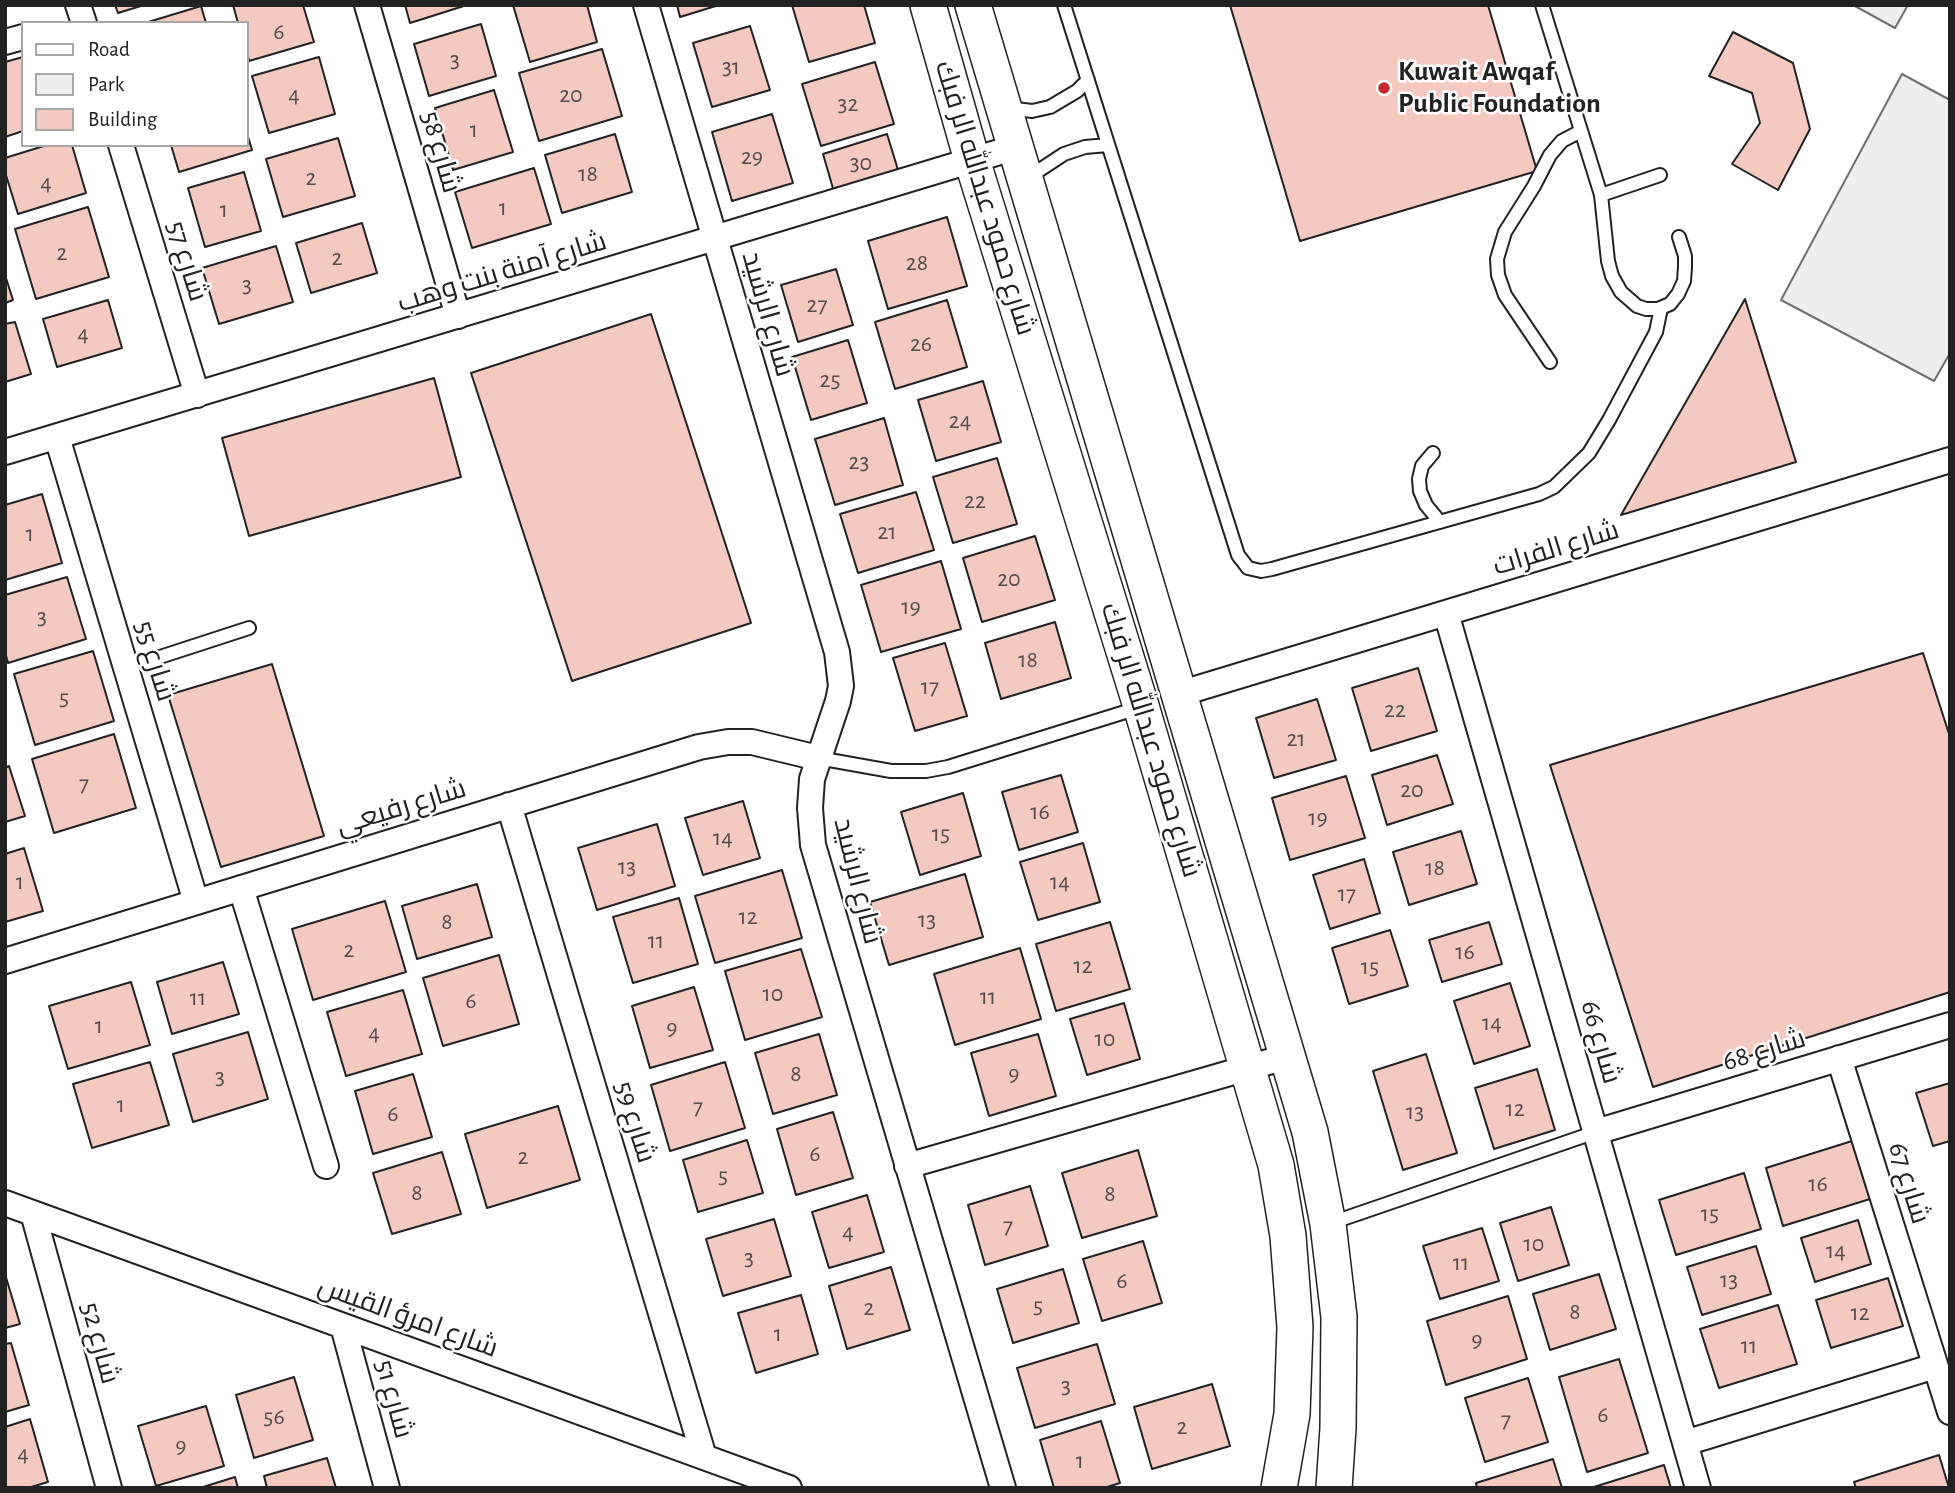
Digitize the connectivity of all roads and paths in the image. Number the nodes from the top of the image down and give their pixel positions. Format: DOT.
graph roads {
  1 [pos="367,5"];
  2 [pos="646,5"];
  3 [pos="928,5"];
  4 [pos="974,5"];
  5 [pos="1064,5"];
  6 [pos="1542,5"];
  7 [pos="1088,80"];
  8 [pos="1004,107"];
  9 [pos="1581,131"];
  10 [pos="1108,145"];
  11 [pos="122,147"];
  12 [pos="1016,147"];
  13 [pos="972,160"];
  14 [pos="1660,174"];
  15 [pos="1026,180"];
  16 [pos="1601,195"];
  17 [pos="1679,237"];
  18 [pos="716,239"];
  19 [pos="1661,308"];
  20 [pos="458,316"];
  21 [pos="1550,362"];
  22 [pos="197,395"];
  23 [pos="57,437"];
  24 [pos="5,452"];
  25 [pos="1433,453"];
  26 [pos="1950,460"];
  27 [pos="1440,522"];
  28 [pos="1446,613"];
  29 [pos="249,628"];
  30 [pos="126,668"];
  31 [pos="1179,694"];
  32 [pos="1141,706"];
  33 [pos="818,758"];
  34 [pos="509,805"];
  35 [pos="241,888"];
  36 [pos="196,902"];
  37 [pos="5,961"];
  38 [pos="1950,1025"];
  39 [pos="1289,1056"];
  40 [pos="1839,1058"];
  41 [pos="1248,1068"];
  42 [pos="1596,1132"];
  43 [pos="326,1166"];
  44 [pos="907,1166"];
  45 [pos="5,1203"];
  46 [pos="33,1213"];
  47 [pos="1328,1224"];
  48 [pos="343,1326"];
  49 [pos="1935,1366"];
  50 [pos="1950,1412"];
  51 [pos="1685,1443"];
  52 [pos="704,1457"];
  53 [pos="1280,1484"];
  54 [pos="109,1488"];
  55 [pos="387,1488"];
  56 [pos="789,1488"];
  57 [pos="1003,1488"];
  58 [pos="1327,1488"];
  59 [pos="1334,1488"];
  60 [pos="1698,1488"];
  1 -- 20 [label="street, شارع 58"];
  2 -- 18 [label="street, شارع الرشيد"];
  3 -- 13 [label="street, شارع حمود عبدالله الر فبك"];
  4 -- 8 [label="street, شارع حمود عبدالله الر فبك"];
  5 -- 7 [label="lane"];
  6 -- 9 [label="lane"];
  7 -- 8 [label="lane"];
  7 -- 10 [label="lane"];
  8 -- 12 [label="street, شارع حمود عبدالله الر فبك"];
  9 -- 16 [label="lane"];
  9 -- 21 [label="lane"];
  10 -- 15 [label="lane"];
  10 -- 27 [label="lane"];
  11 -- 22 [label="street, شارع 57"];
  12 -- 13 [label="street, شارع آمنة بنت وهب"];
  12 -- 15 [label="street, شارع حمود عبدالله الر فبك"];
  13 -- 18 [label="street, شارع آمنة بنت وهب"];
  13 -- 32 [label="street, شارع حمود عبدالله الر فبك"];
  14 -- 16 [label="lane"];
  15 -- 31 [label="street, شارع حمود عبدالله الر فبك"];
  16 -- 19 [label="lane"];
  17 -- 19 [label="lane"];
  18 -- 20 [label="street, شارع آمنة بنت وهب"];
  18 -- 33 [label="street, شارع الرشيد"];
  19 -- 27 [label="lane"];
  20 -- 22 [label="street, شارع آمنة بنت وهب"];
  22 -- 23 [label="street, شارع آمنة بنت وهب"];
  23 -- 24 [label="street, شارع آمنة بنت وهب"];
  23 -- 30 [label="street, شارع 55"];
  25 -- 27 [label="lane"];
  26 -- 28 [label="street, شارع الفرات"];
  28 -- 31 [label="street, شارع الفرات"];
  28 -- 42 [label="street, شارع 66"];
  29 -- 30 [label="lane"];
  30 -- 36 [label="street, شارع 55"];
  31 -- 39 [label="street, شارع حمود عبدالله الر فبك"];
  32 -- 33 [label="lane"];
  32 -- 41 [label="street, شارع حمود عبدالله الر فبك"];
  33 -- 34 [label="street, شارع رفيعي"];
  33 -- 44 [label="street, شارع الرشيد"];
  34 -- 35 [label="street, شارع رفيعي"];
  34 -- 52 [label="street, شارع 59"];
  35 -- 36 [label="street, شارع رفيعي"];
  35 -- 43 [label="street"];
  36 -- 37 [label="street, شارع رفيعي"];
  38 -- 40 [label="street, شارع 68"];
  39 -- 41 [label="street"];
  39 -- 47 [label="street, شارع حمود عبدالله الر فبك"];
  40 -- 42 [label="street, شارع 68"];
  40 -- 49 [label="street, شارع 67"];
  41 -- 44 [label="street"];
  41 -- 53 [label="street, شارع حمود عبدالله الر فبك"];
  42 -- 47 [label="lane"];
  42 -- 51 [label="street, شارع 66"];
  44 -- 57 [label="street, شارع الرشيد"];
  45 -- 46 [label="street, شارع امرؤ القيس"];
  46 -- 48 [label="street, شارع امرؤ القيس"];
  46 -- 54 [label="street, شارع 52"];
  47 -- 59 [label="street, شارع حمود عبدالله الر فبك"];
  48 -- 52 [label="street, شارع امرؤ القيس"];
  48 -- 55 [label="street, شارع 51"];
  49 -- 50 [label="street, شارع 67"];
  49 -- 51 [label="street"];
  51 -- 60 [label="street, شارع 66"];
  52 -- 56 [label="street, شارع امرؤ القيس"];
  53 -- 58 [label="street"];
}
